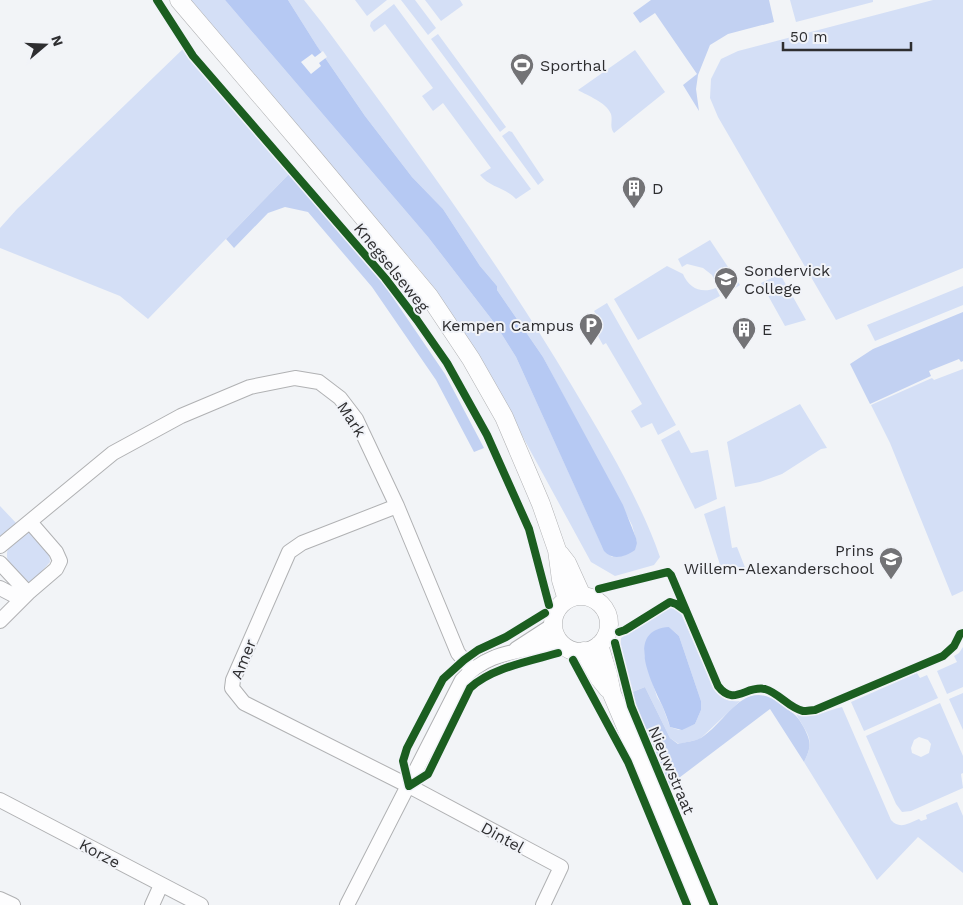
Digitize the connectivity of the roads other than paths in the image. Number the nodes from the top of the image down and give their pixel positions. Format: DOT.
graph roads {
  1 [pos="179,0"];
  2 [pos="397,506"];
  3 [pos="30,522"];
  4 [pos="0,546"];
  5 [pos="0,563"];
  6 [pos="0,588"];
  7 [pos="25,596"];
  8 [pos="574,598"];
  9 [pos="0,621"];
  10 [pos="556,633"];
  11 [pos="591,648"];
  12 [pos="471,669"];
  13 [pos="409,786"];
  14 [pos="0,800"];
  15 [pos="161,885"];
  16 [pos="0,899"];
  17 [pos="13,905"];
  18 [pos="152,905"];
  19 [pos="201,905"];
  20 [pos="347,905"];
  21 [pos="543,905"];
  22 [pos="701,905"];
  1 -- 8 [label="street, Knegselseweg"];
  2 -- 3 [label="street, Mark"];
  2 -- 12 [label="street, Mark"];
  2 -- 13 [label="street, Amer"];
  3 -- 4 [label="street, Mark"];
  3 -- 7 [label="street"];
  5 -- 7 [label="street"];
  6 -- 7 [label="street"];
  7 -- 9 [label="street"];
  8 -- 10 [label="street"];
  8 -- 11 [label="street"];
  10 -- 11 [label="street"];
  10 -- 12 [label="street"];
  11 -- 22 [label="street, Nieuwstraat"];
  12 -- 13 [label="street"];
  13 -- 20 [label="street"];
  13 -- 21 [label="street, Dintel"];
  14 -- 15 [label="street, Korze"];
  15 -- 18 [label="street"];
  15 -- 19 [label="street, Korze"];
  16 -- 17 [label="street"];
}
